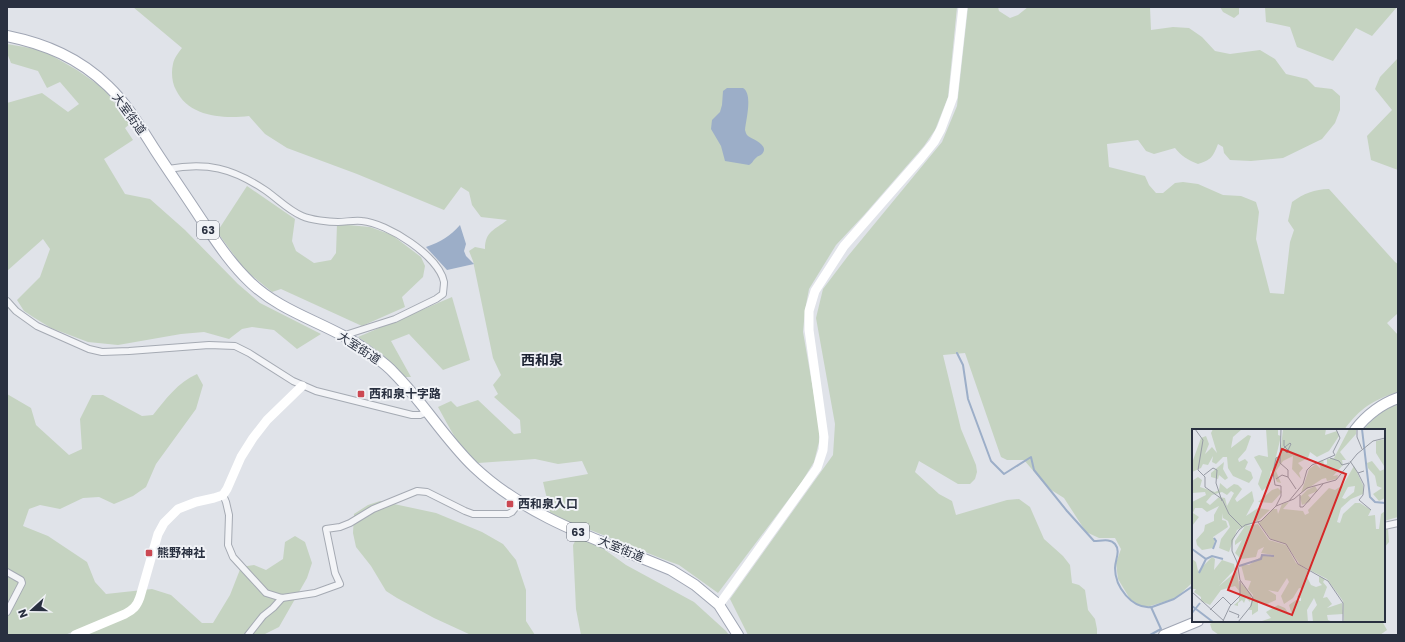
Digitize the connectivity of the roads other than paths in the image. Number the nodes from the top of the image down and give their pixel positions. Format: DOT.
graph roads {
  1 [pos="963,7"];
  2 [pos="7,36"];
  3 [pos="168,169"];
  4 [pos="7,301"];
  5 [pos="342,336"];
  6 [pos="302,386"];
  7 [pos="1398,398"];
  8 [pos="427,412"];
  9 [pos="1355,429"];
  10 [pos="223,495"];
  11 [pos="519,502"];
  12 [pos="1398,522"];
  13 [pos="1385,526"];
  14 [pos="7,572"];
  15 [pos="282,598"];
  16 [pos="719,605"];
  17 [pos="7,612"];
  18 [pos="1196,622"];
  19 [pos="75,635"];
  20 [pos="248,635"];
  21 [pos="738,635"];
  22 [pos="1164,635"];
  1 -- 16 [label="street"];
  2 -- 3 [label="main road, 大室街道 / 63"];
  3 -- 5 [label="main road, 大室街道 / 63"];
  3 -- 5 [label="street"];
  4 -- 6 [label="street"];
  5 -- 8 [label="main road, 大室街道 / 63"];
  6 -- 8 [label="street"];
  6 -- 10 [label="street"];
  7 -- 9 [label="main road"];
  8 -- 11 [label="main road, 大室街道 / 63"];
  10 -- 15 [label="street"];
  10 -- 19 [label="street"];
  11 -- 15 [label="street"];
  11 -- 16 [label="main road, 大室街道 / 63"];
  12 -- 13 [label="street"];
  14 -- 17 [label="street"];
  15 -- 20 [label="street"];
  16 -- 21 [label="main road, 大室街道 / 63"];
  18 -- 22 [label="main road"];
}
